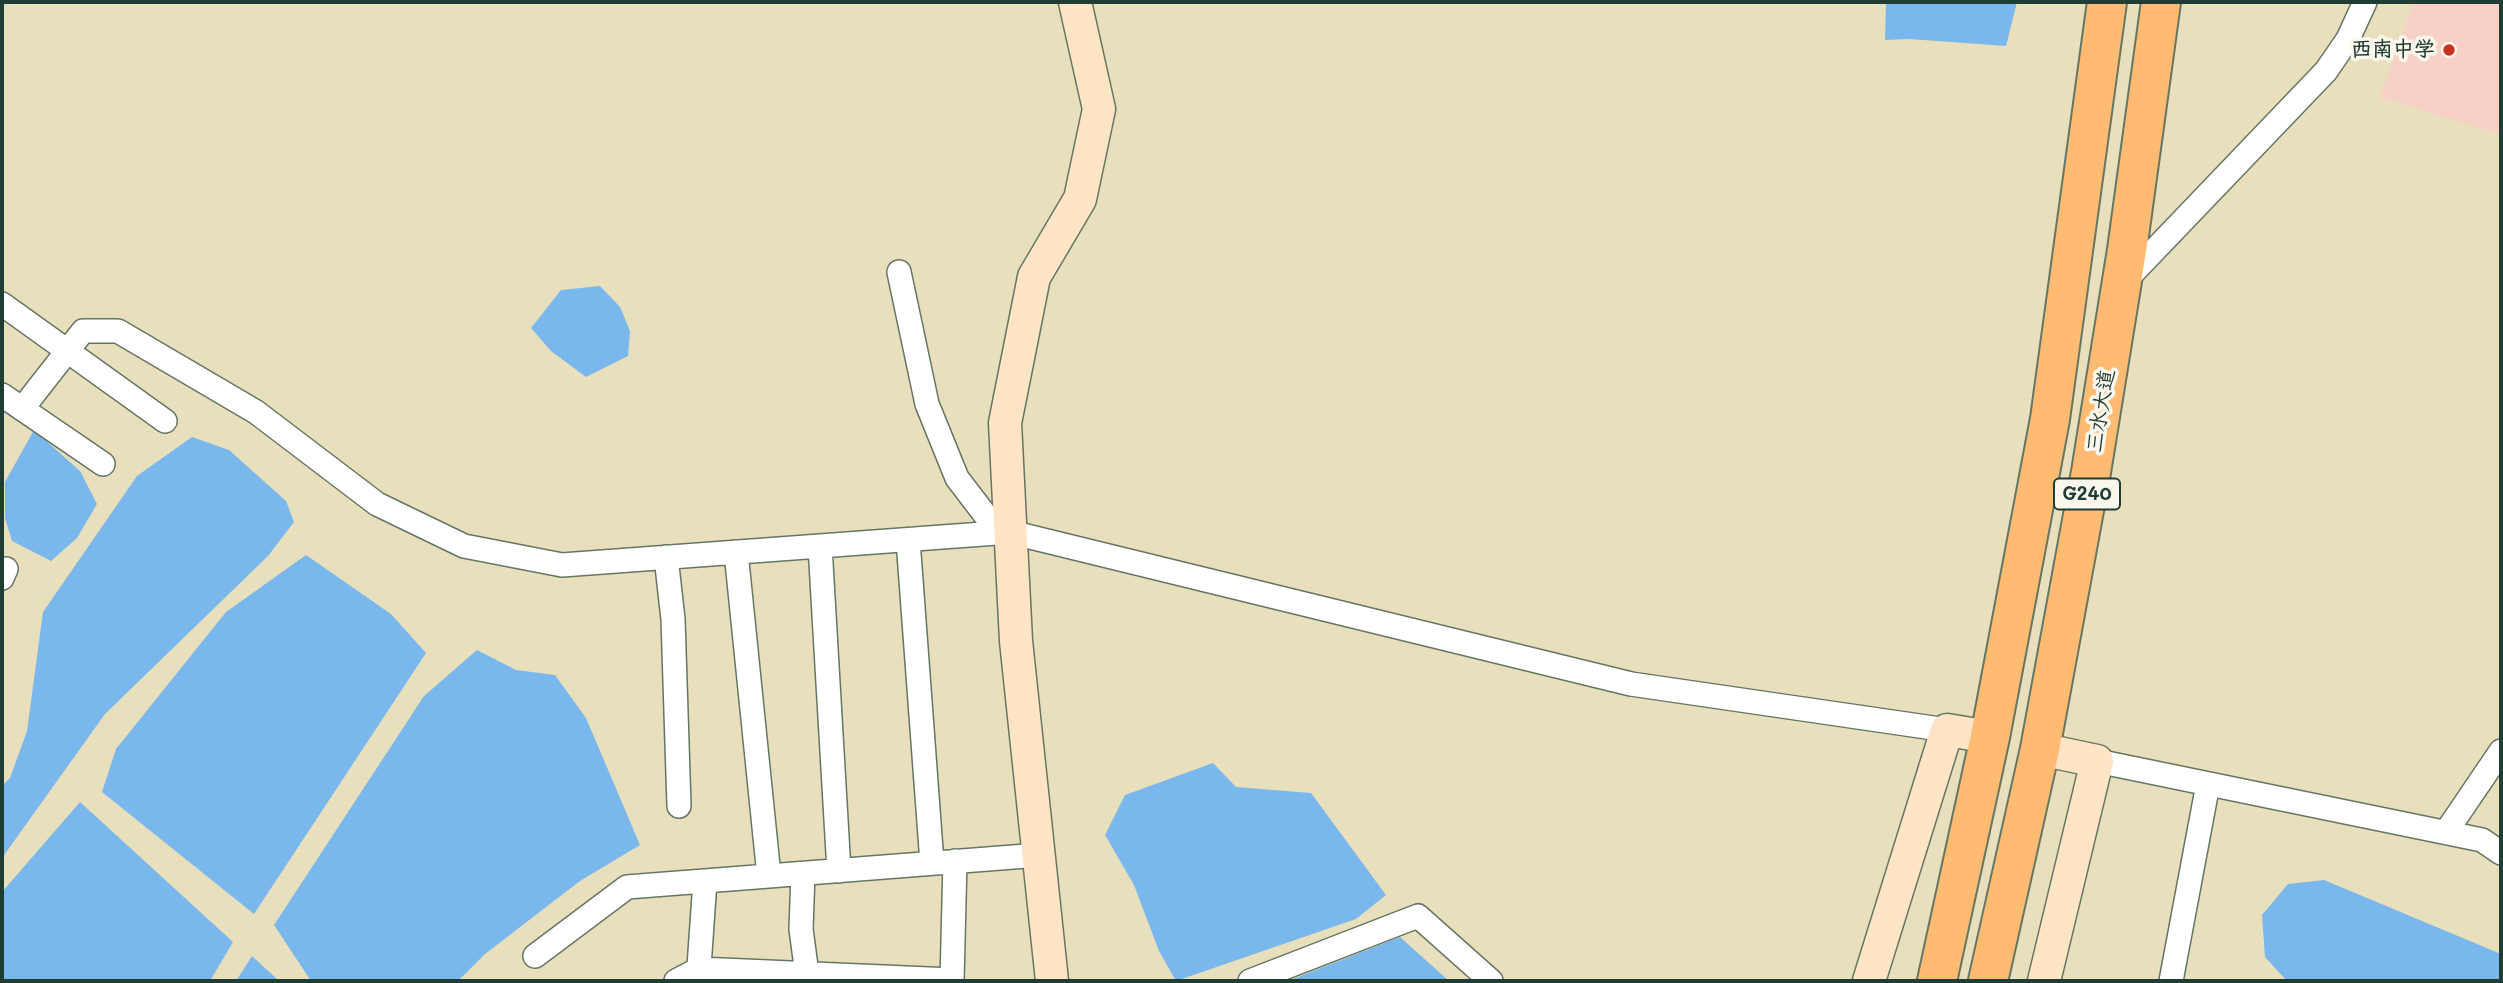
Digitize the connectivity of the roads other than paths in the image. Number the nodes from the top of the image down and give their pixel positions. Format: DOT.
graph roads {
  1 [pos="1075,2"];
  2 [pos="2106,2"];
  3 [pos="2161,2"];
  4 [pos="2365,2"];
  5 [pos="899,272"];
  6 [pos="2121,286"];
  7 [pos="2,304"];
  8 [pos="68,350"];
  9 [pos="2,395"];
  10 [pos="22,410"];
  11 [pos="165,421"];
  12 [pos="103,464"];
  13 [pos="1004,533"];
  14 [pos="908,540"];
  15 [pos="820,546"];
  16 [pos="736,552"];
  17 [pos="666,557"];
  18 [pos="1947,730"];
  19 [pos="1990,737"];
  20 [pos="2040,749"];
  21 [pos="2501,751"];
  22 [pos="2097,761"];
  23 [pos="2208,784"];
  24 [pos="679,806"];
  25 [pos="2446,832"];
  26 [pos="2501,853"];
  27 [pos="1039,855"];
  28 [pos="955,861"];
  29 [pos="932,863"];
  30 [pos="839,871"];
  31 [pos="803,873"];
  32 [pos="769,876"];
  33 [pos="705,881"];
  34 [pos="535,956"];
  35 [pos="807,974"];
  36 [pos="698,975"];
  37 [pos="676,981"];
  38 [pos="952,981"];
  39 [pos="1052,981"];
  40 [pos="1250,981"];
  41 [pos="1491,981"];
  42 [pos="1869,981"];
  43 [pos="1937,981"];
  44 [pos="1988,981"];
  45 [pos="2044,981"];
  46 [pos="2171,981"];
  1 -- 13 [label="main road"];
  2 -- 19 [label="highway, G240"];
  3 -- 6 [label="highway, 三水大道 / G240"];
  4 -- 6 [label="street"];
  5 -- 13 [label="street"];
  6 -- 20 [label="highway, 三水大道 / G240"];
  7 -- 8 [label="street"];
  8 -- 10 [label="street"];
  8 -- 11 [label="street"];
  8 -- 17 [label="street"];
  9 -- 10 [label="street"];
  10 -- 12 [label="street"];
  13 -- 14 [label="street"];
  13 -- 18 [label="street"];
  13 -- 27 [label="main road"];
  14 -- 15 [label="street"];
  14 -- 29 [label="street"];
  15 -- 16 [label="street"];
  15 -- 30 [label="street"];
  16 -- 17 [label="street"];
  16 -- 32 [label="street"];
  17 -- 24 [label="street"];
  18 -- 19 [label="main road"];
  18 -- 42 [label="main road"];
  19 -- 43 [label="highway, G240"];
  20 -- 22 [label="main road"];
  20 -- 44 [label="highway, 三水大道 / G240"];
  21 -- 25 [label="street"];
  22 -- 23 [label="street"];
  22 -- 45 [label="main road"];
  23 -- 25 [label="street"];
  23 -- 46 [label="street"];
  25 -- 26 [label="street"];
  27 -- 28 [label="street"];
  27 -- 39 [label="main road"];
  28 -- 29 [label="street"];
  28 -- 38 [label="street"];
  29 -- 30 [label="street"];
  30 -- 31 [label="street"];
  31 -- 32 [label="street"];
  31 -- 35 [label="street"];
  32 -- 33 [label="street"];
  33 -- 34 [label="street"];
  33 -- 36 [label="street"];
  35 -- 36 [label="street"];
  35 -- 38 [label="street"];
  36 -- 37 [label="street"];
  40 -- 41 [label="street"];
}
